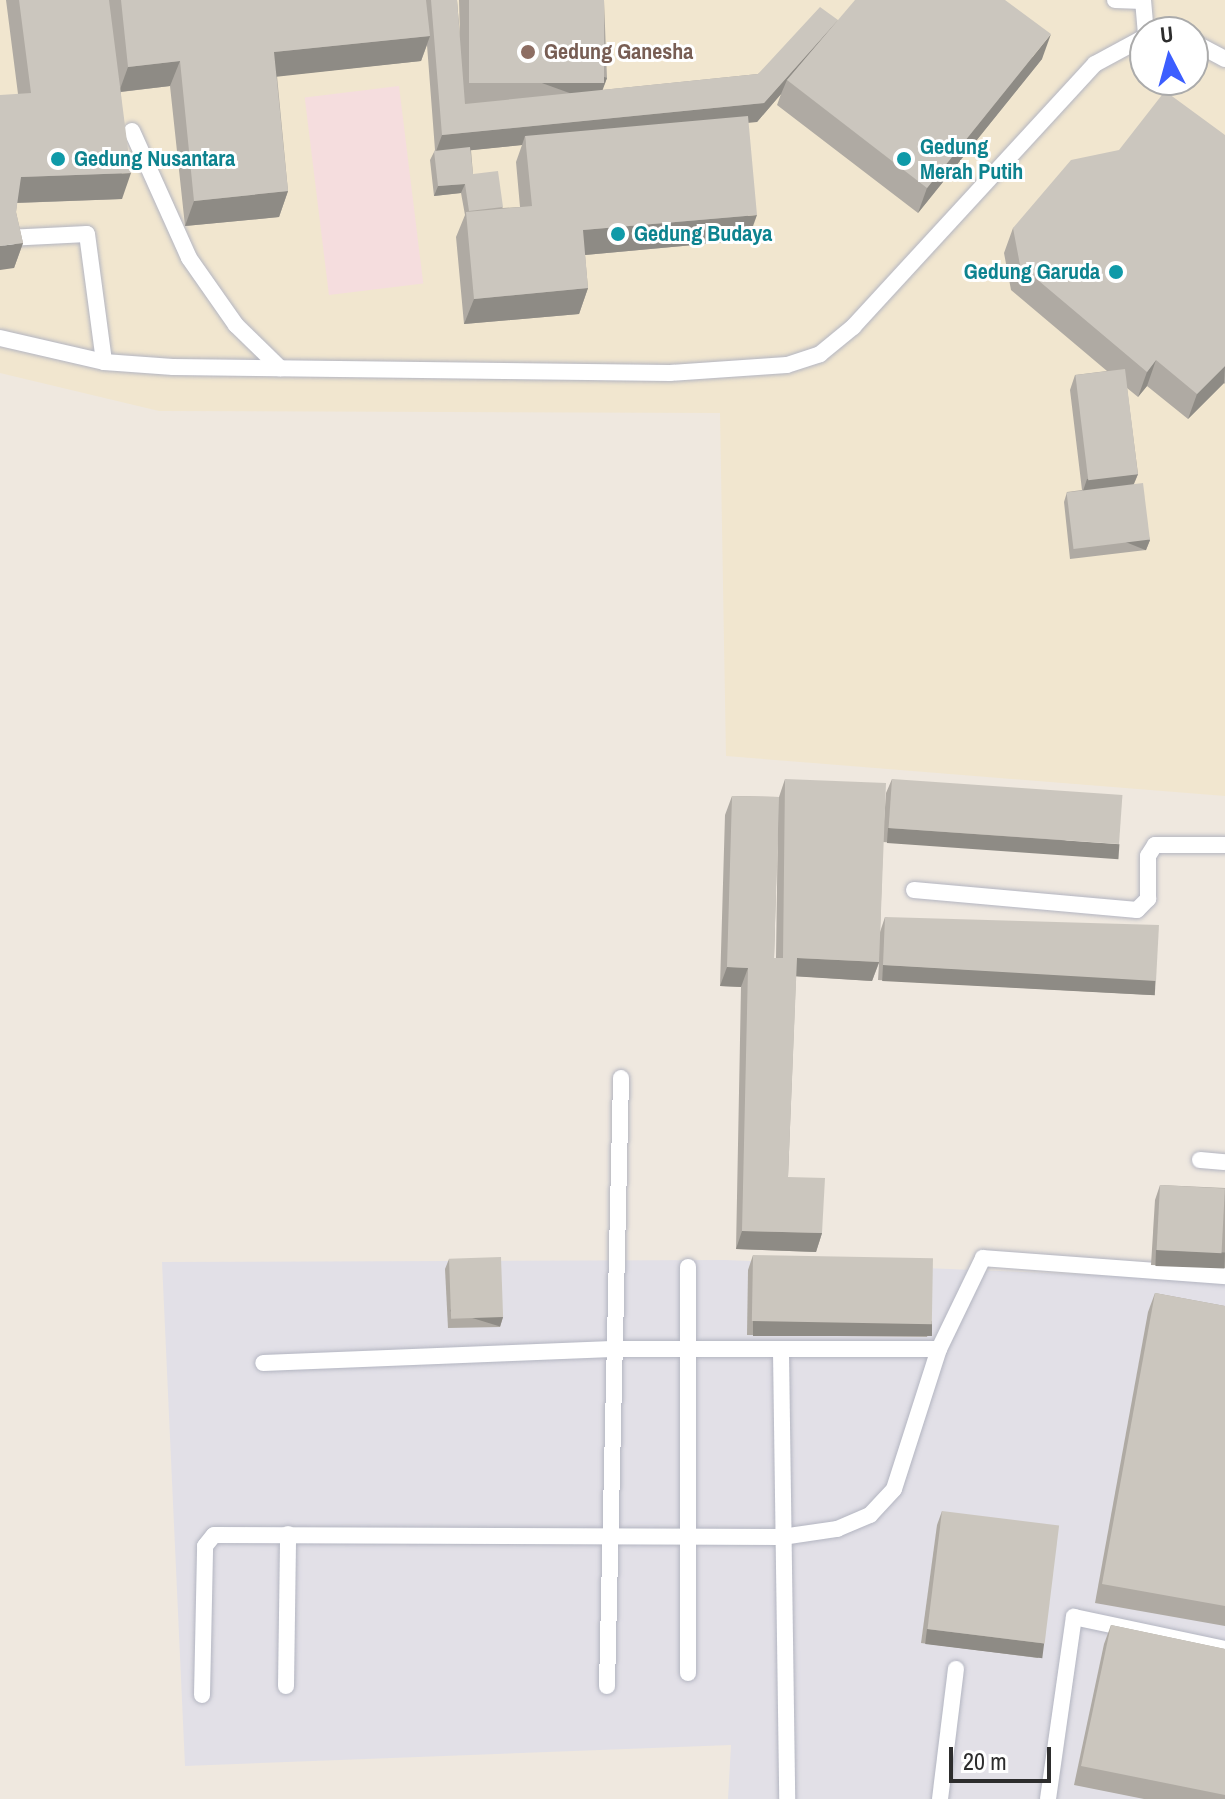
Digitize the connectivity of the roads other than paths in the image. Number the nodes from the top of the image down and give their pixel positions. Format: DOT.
graph roads {
  1 [pos="1115,0"];
  2 [pos="1143,0"];
  3 [pos="1129,44"];
  4 [pos="132,131"];
  5 [pos="7,238"];
  6 [pos="0,338"];
  7 [pos="104,362"];
  8 [pos="280,368"];
  9 [pos="1225,845"];
  10 [pos="914,890"];
  11 [pos="621,1078"];
  12 [pos="1200,1160"];
  13 [pos="1225,1162"];
  14 [pos="688,1267"];
  15 [pos="1225,1276"];
  16 [pos="612,1349"];
  17 [pos="939,1349"];
  18 [pos="687,1350"];
  19 [pos="781,1352"];
  20 [pos="263,1363"];
  21 [pos="288,1534"];
  22 [pos="610,1535"];
  23 [pos="689,1537"];
  24 [pos="782,1537"];
  25 [pos="1225,1649"];
  26 [pos="956,1669"];
  27 [pos="688,1673"];
  28 [pos="286,1686"];
  29 [pos="607,1686"];
  30 [pos="202,1695"];
  31 [pos="787,1799"];
  32 [pos="940,1799"];
  33 [pos="1048,1799"];
  1 -- 2 [label="lane"];
  3 -- 8 [label="lane"];
  4 -- 8 [label="lane"];
  5 -- 7 [label="lane"];
  6 -- 7 [label="lane"];
  7 -- 8 [label="lane"];
  9 -- 10 [label="lane"];
  11 -- 16 [label="lane"];
  12 -- 13 [label="lane"];
  14 -- 18 [label="lane"];
  15 -- 17 [label="lane"];
  16 -- 18 [label="lane"];
  16 -- 20 [label="lane"];
  16 -- 22 [label="lane"];
  17 -- 19 [label="lane"];
  17 -- 24 [label="lane"];
  18 -- 19 [label="lane"];
  18 -- 23 [label="lane"];
  19 -- 24 [label="lane"];
  21 -- 22 [label="lane"];
  21 -- 28 [label="lane"];
  21 -- 30 [label="lane"];
  22 -- 23 [label="lane"];
  22 -- 29 [label="lane"];
  23 -- 24 [label="lane"];
  23 -- 27 [label="lane"];
  24 -- 31 [label="lane"];
  25 -- 33 [label="lane"];
  26 -- 32 [label="lane"];
}
